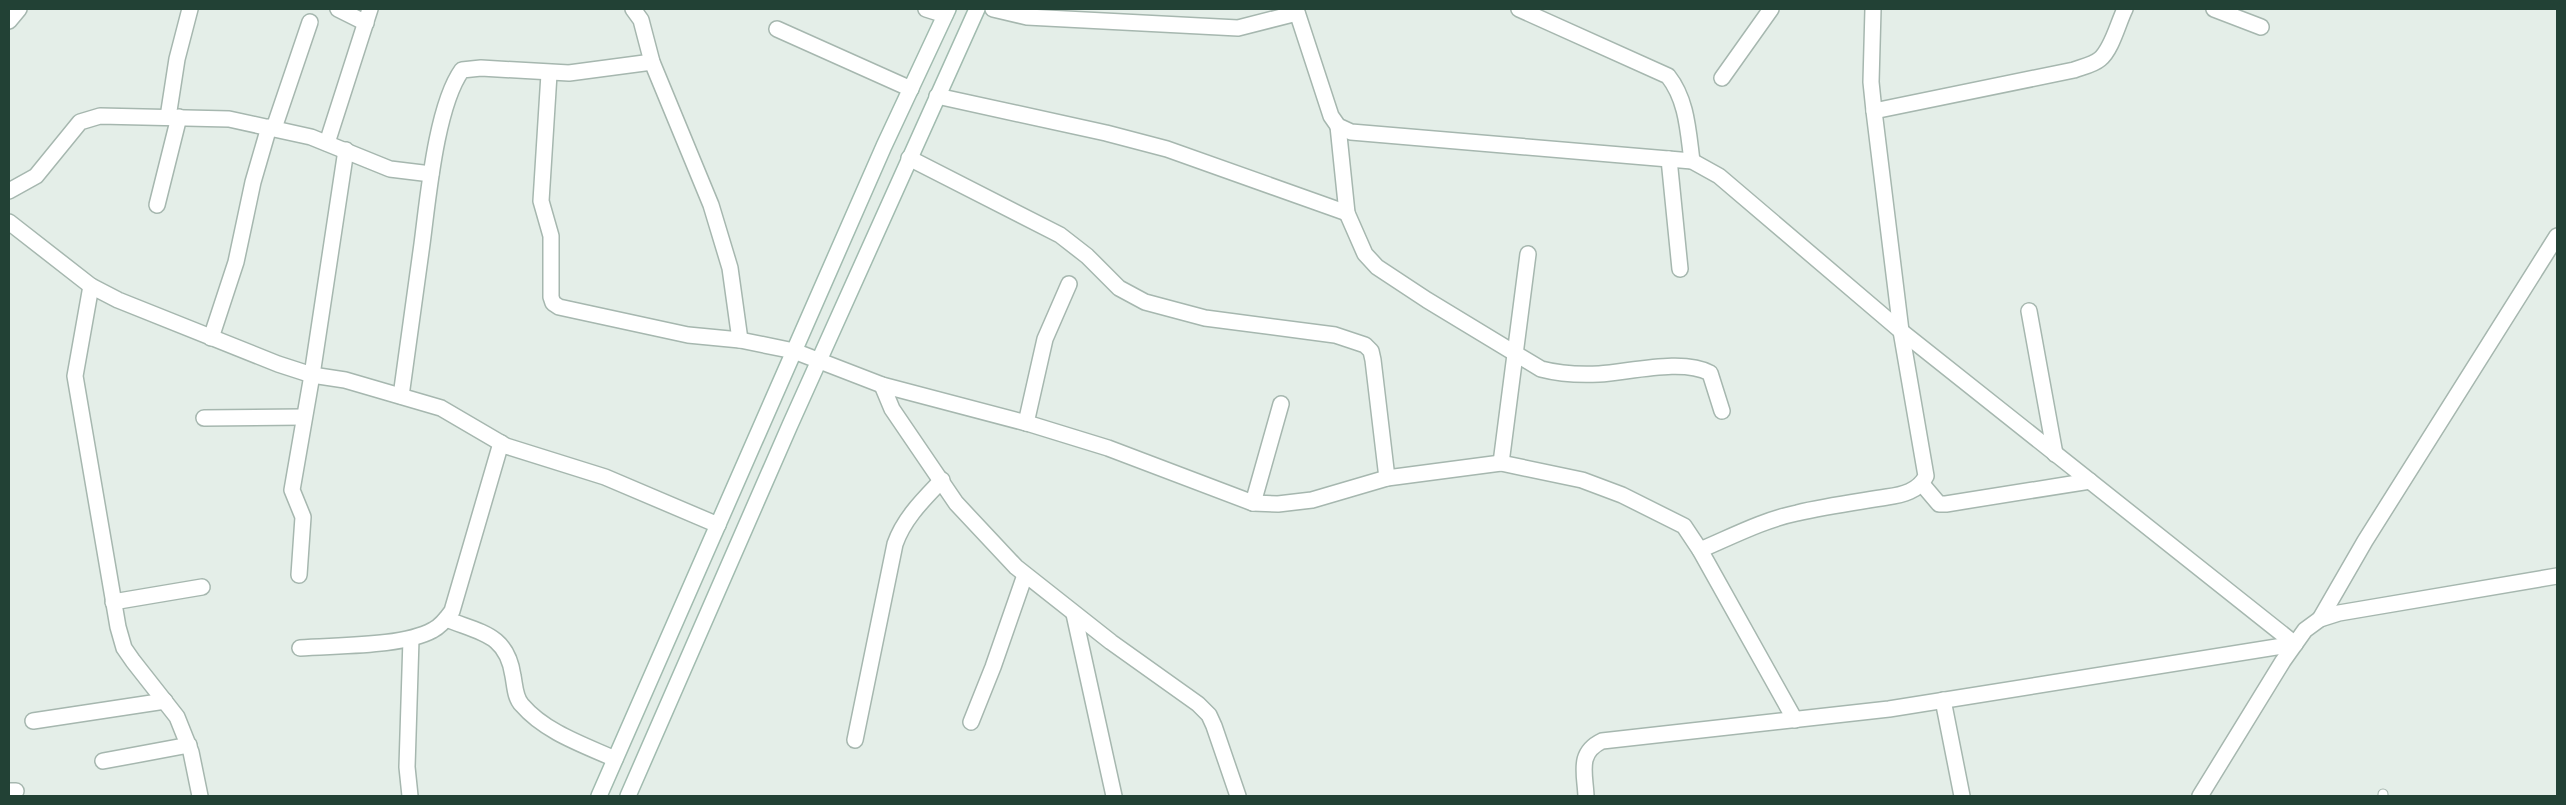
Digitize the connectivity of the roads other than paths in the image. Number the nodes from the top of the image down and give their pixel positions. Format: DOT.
graph roads {
  1 [pos="19,9"];
  2 [pos="190,9"];
  3 [pos="338,9"];
  4 [pos="926,9"];
  5 [pos="977,9"];
  6 [pos="993,9"];
  7 [pos="1519,9"];
  8 [pos="1771,9"];
  9 [pos="1873,9"];
  10 [pos="2125,9"];
  11 [pos="2214,9"];
  12 [pos="1297,11"];
  13 [pos="640,12"];
  14 [pos="946,12"];
  15 [pos="368,16"];
  16 [pos="9,21"];
  17 [pos="310,22"];
  18 [pos="2261,27"];
  19 [pos="777,30"];
  20 [pos="652,62"];
  21 [pos="549,74"];
  22 [pos="1722,78"];
  23 [pos="911,89"];
  24 [pos="938,96"];
  25 [pos="1874,111"];
  26 [pos="174,117"];
  27 [pos="1338,126"];
  28 [pos="271,128"];
  29 [pos="327,143"];
  30 [pos="346,150"];
  31 [pos="910,158"];
  32 [pos="1669,159"];
  33 [pos="1692,161"];
  34 [pos="432,174"];
  35 [pos="9,191"];
  36 [pos="157,205"];
  37 [pos="1346,213"];
  38 [pos="9,222"];
  39 [pos="2557,236"];
  40 [pos="1528,254"];
  41 [pos="1680,269"];
  42 [pos="1069,284"];
  43 [pos="91,286"];
  44 [pos="2029,311"];
  45 [pos="1901,331"];
  46 [pos="211,338"];
  47 [pos="740,340"];
  48 [pos="794,351"];
  49 [pos="1516,355"];
  50 [pos="819,360"];
  51 [pos="312,375"];
  52 [pos="882,385"];
  53 [pos="401,396"];
  54 [pos="1281,404"];
  55 [pos="1722,411"];
  56 [pos="304,417"];
  57 [pos="204,418"];
  58 [pos="1026,422"];
  59 [pos="501,443"];
  60 [pos="2055,454"];
  61 [pos="1501,463"];
  62 [pos="1387,478"];
  63 [pos="942,480"];
  64 [pos="2090,481"];
  65 [pos="1922,484"];
  66 [pos="1253,502"];
  67 [pos="718,525"];
  68 [pos="1700,550"];
  69 [pos="299,575"];
  70 [pos="1025,575"];
  71 [pos="2557,576"];
  72 [pos="202,587"];
  73 [pos="113,602"];
  74 [pos="1074,614"];
  75 [pos="446,619"];
  76 [pos="2320,619"];
  77 [pos="411,639"];
  78 [pos="2295,644"];
  79 [pos="300,648"];
  80 [pos="1943,700"];
  81 [pos="165,701"];
  82 [pos="1795,720"];
  83 [pos="33,721"];
  84 [pos="971,722"];
  85 [pos="854,740"];
  86 [pos="188,745"];
  87 [pos="615,759"];
  88 [pos="103,761"];
  89 [pos="200,796"];
  90 [pos="410,796"];
  91 [pos="599,796"];
  92 [pos="628,796"];
  93 [pos="1114,796"];
  94 [pos="1238,796"];
  95 [pos="1586,796"];
  96 [pos="1962,796"];
  97 [pos="2200,796"];
  1 -- 16 [label="street"];
  2 -- 26 [label="street"];
  3 -- 15 [label="street"];
  4 -- 14 [label="street"];
  5 -- 24 [label="street"];
  6 -- 12 [label="street"];
  7 -- 33 [label="street"];
  8 -- 22 [label="street"];
  9 -- 25 [label="street"];
  10 -- 25 [label="street"];
  11 -- 18 [label="street"];
  12 -- 27 [label="street"];
  13 -- 20 [label="street"];
  14 -- 23 [label="street"];
  15 -- 29 [label="street"];
  17 -- 28 [label="street"];
  19 -- 23 [label="street"];
  20 -- 21 [label="street"];
  20 -- 47 [label="street"];
  21 -- 34 [label="street"];
  21 -- 47 [label="street"];
  23 -- 48 [label="street"];
  24 -- 31 [label="street"];
  24 -- 37 [label="street"];
  25 -- 45 [label="street"];
  26 -- 28 [label="street"];
  26 -- 35 [label="street"];
  26 -- 36 [label="street"];
  27 -- 32 [label="street"];
  27 -- 37 [label="street"];
  28 -- 29 [label="street"];
  28 -- 46 [label="street"];
  29 -- 30 [label="street"];
  30 -- 34 [label="street"];
  30 -- 51 [label="street"];
  31 -- 50 [label="street"];
  31 -- 62 [label="street"];
  32 -- 33 [label="street"];
  32 -- 41 [label="street"];
  33 -- 45 [label="street"];
  34 -- 53 [label="street"];
  37 -- 49 [label="street"];
  38 -- 43 [label="street"];
  39 -- 76 [label="street"];
  40 -- 49 [label="street"];
  42 -- 58 [label="street"];
  43 -- 46 [label="street"];
  43 -- 73 [label="street"];
  44 -- 60 [label="street"];
  45 -- 60 [label="street"];
  45 -- 65 [label="street"];
  46 -- 51 [label="street"];
  47 -- 48 [label="street"];
  48 -- 50 [label="street"];
  48 -- 67 [label="street"];
  49 -- 55 [label="street"];
  49 -- 61 [label="street"];
  50 -- 52 [label="street"];
  50 -- 92 [label="street"];
  51 -- 53 [label="street"];
  51 -- 56 [label="street"];
  52 -- 58 [label="street"];
  52 -- 63 [label="street"];
  53 -- 59 [label="street"];
  54 -- 66 [label="street"];
  56 -- 57 [label="street"];
  56 -- 69 [label="street"];
  58 -- 66 [label="street"];
  59 -- 67 [label="street"];
  59 -- 75 [label="street"];
  60 -- 64 [label="street"];
  61 -- 62 [label="street"];
  61 -- 68 [label="street"];
  62 -- 66 [label="street"];
  63 -- 70 [label="street"];
  63 -- 85 [label="street"];
  64 -- 65 [label="street"];
  64 -- 78 [label="street"];
  65 -- 68 [label="street"];
  67 -- 87 [label="street"];
  68 -- 82 [label="street"];
  70 -- 74 [label="street"];
  70 -- 84 [label="street"];
  71 -- 76 [label="street"];
  72 -- 73 [label="street"];
  73 -- 81 [label="street"];
  74 -- 93 [label="street"];
  74 -- 94 [label="street"];
  75 -- 77 [label="street"];
  75 -- 87 [label="street"];
  76 -- 78 [label="street"];
  77 -- 79 [label="street"];
  77 -- 90 [label="street"];
  78 -- 80 [label="street"];
  78 -- 97 [label="street"];
  80 -- 82 [label="street"];
  80 -- 96 [label="street"];
  81 -- 83 [label="street"];
  81 -- 86 [label="street"];
  82 -- 95 [label="street"];
  86 -- 88 [label="street"];
  86 -- 89 [label="street"];
  87 -- 91 [label="street"];
}
